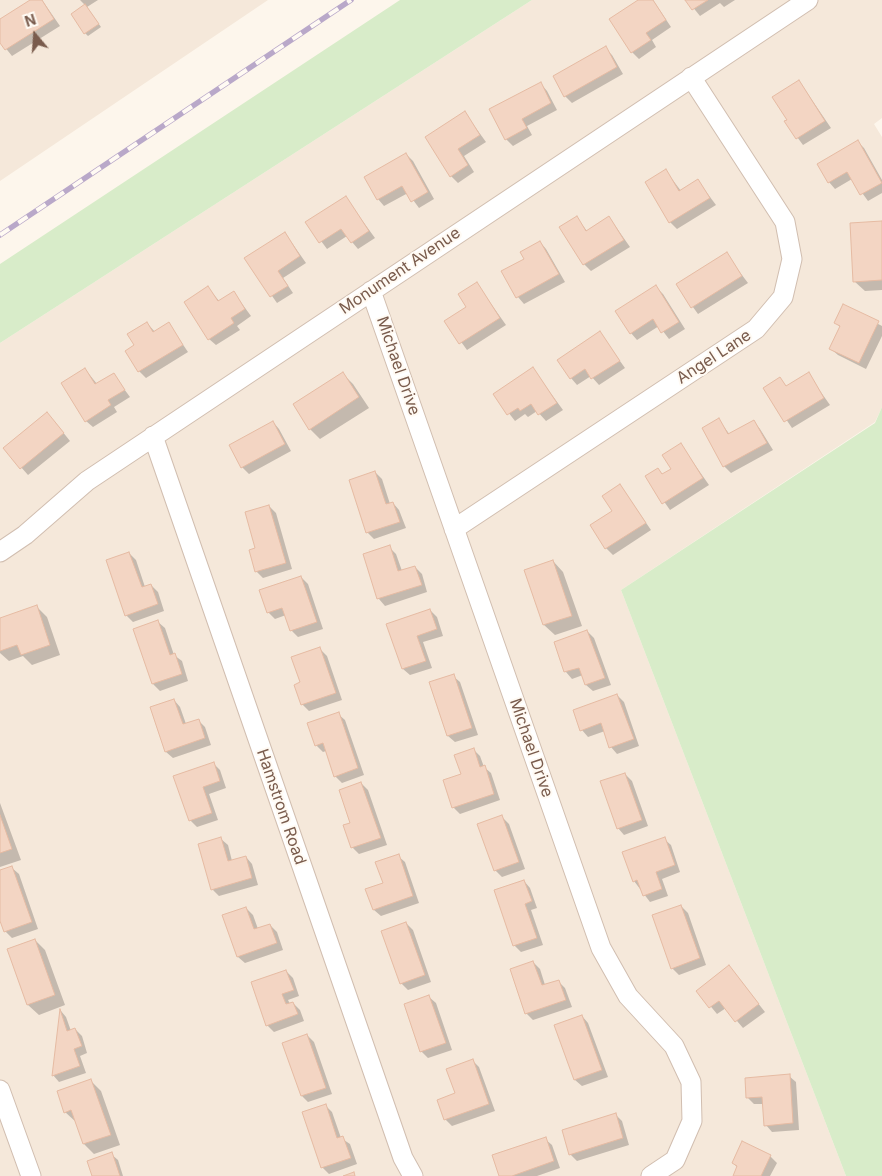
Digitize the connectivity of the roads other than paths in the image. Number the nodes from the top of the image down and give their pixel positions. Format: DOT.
graph roads {
  1 [pos="808,0"];
  2 [pos="691,77"];
  3 [pos="372,291"];
  4 [pos="153,436"];
  5 [pos="454,529"];
  6 [pos="0,552"];
  7 [pos="0,1090"];
  8 [pos="31,1176"];
  9 [pos="413,1176"];
  10 [pos="651,1176"];
  1 -- 2 [label="street, Monument Avenue"];
  2 -- 3 [label="street, Monument Avenue"];
  2 -- 5 [label="street, Angel Lane"];
  3 -- 4 [label="street, Monument Avenue"];
  3 -- 5 [label="street, Michael Drive"];
  4 -- 6 [label="street, Monument Avenue"];
  4 -- 9 [label="street, Hamstrom Road"];
  5 -- 10 [label="street, Michael Drive"];
  7 -- 8 [label="street"];
}
